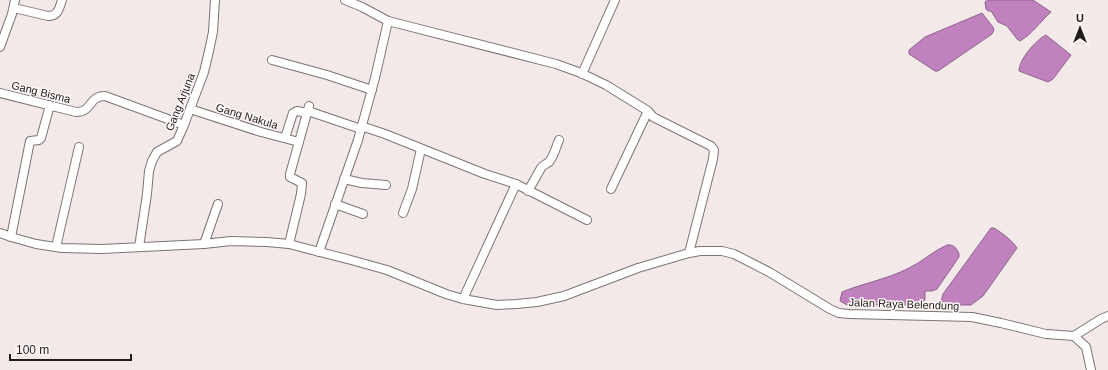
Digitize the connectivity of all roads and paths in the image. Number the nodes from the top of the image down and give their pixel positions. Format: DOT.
graph roads {
  1 [pos="62,0"];
  2 [pos="215,0"];
  3 [pos="345,0"];
  4 [pos="615,0"];
  5 [pos="14,4"];
  6 [pos="388,21"];
  7 [pos="0,47"];
  8 [pos="272,60"];
  9 [pos="582,74"];
  10 [pos="372,90"];
  11 [pos="0,93"];
  12 [pos="50,105"];
  13 [pos="190,109"];
  14 [pos="308,110"];
  15 [pos="648,111"];
  16 [pos="184,125"];
  17 [pos="361,127"];
  18 [pos="285,138"];
  19 [pos="559,140"];
  20 [pos="299,142"];
  21 [pos="79,147"];
  22 [pos="421,149"];
  23 [pos="344,179"];
  24 [pos="516,184"];
  25 [pos="386,185"];
  26 [pos="611,189"];
  27 [pos="528,190"];
  28 [pos="218,204"];
  29 [pos="335,204"];
  30 [pos="403,213"];
  31 [pos="363,214"];
  32 [pos="587,220"];
  33 [pos="0,233"];
  34 [pos="11,237"];
  35 [pos="204,244"];
  36 [pos="289,244"];
  37 [pos="56,247"];
  38 [pos="139,247"];
  39 [pos="319,252"];
  40 [pos="688,253"];
  41 [pos="463,298"];
  42 [pos="1108,316"];
  43 [pos="1074,336"];
  44 [pos="1091,370"];
  1 -- 5 [label="street"];
  2 -- 13 [label="street, Gang Arjuna"];
  3 -- 6 [label="street"];
  4 -- 9 [label="street"];
  5 -- 7 [label="street"];
  6 -- 9 [label="street"];
  6 -- 10 [label="street"];
  8 -- 10 [label="street"];
  9 -- 15 [label="street"];
  10 -- 17 [label="street"];
  11 -- 12 [label="street, Gang Bisma"];
  12 -- 16 [label="street, Gang Bisma"];
  12 -- 34 [label="street"];
  13 -- 16 [label="street, Gang Arjuna"];
  13 -- 18 [label="street, Gang Nakula"];
  14 -- 17 [label="street"];
  14 -- 18 [label="street"];
  14 -- 20 [label="street"];
  15 -- 26 [label="street"];
  15 -- 40 [label="street"];
  16 -- 38 [label="street, Gang Arjuna"];
  17 -- 22 [label="street"];
  17 -- 23 [label="street"];
  18 -- 20 [label="street, Gang Nakula"];
  19 -- 27 [label="street"];
  20 -- 36 [label="street"];
  21 -- 37 [label="street"];
  22 -- 24 [label="street"];
  22 -- 30 [label="street"];
  23 -- 25 [label="street"];
  23 -- 29 [label="street"];
  24 -- 27 [label="street"];
  24 -- 41 [label="street"];
  27 -- 32 [label="street"];
  28 -- 35 [label="street"];
  29 -- 31 [label="street"];
  29 -- 39 [label="street"];
  33 -- 34 [label="street, Jalan Raya Belendung"];
  34 -- 37 [label="street, Jalan Raya Belendung"];
  35 -- 36 [label="street, Jalan Raya Belendung"];
  35 -- 38 [label="street, Jalan Raya Belendung"];
  36 -- 39 [label="street, Jalan Raya Belendung"];
  37 -- 38 [label="street, Jalan Raya Belendung"];
  39 -- 41 [label="street, Jalan Raya Belendung"];
  40 -- 41 [label="street, Jalan Raya Belendung"];
  40 -- 43 [label="street, Jalan Raya Belendung"];
  42 -- 43 [label="street"];
  43 -- 44 [label="street"];
}
